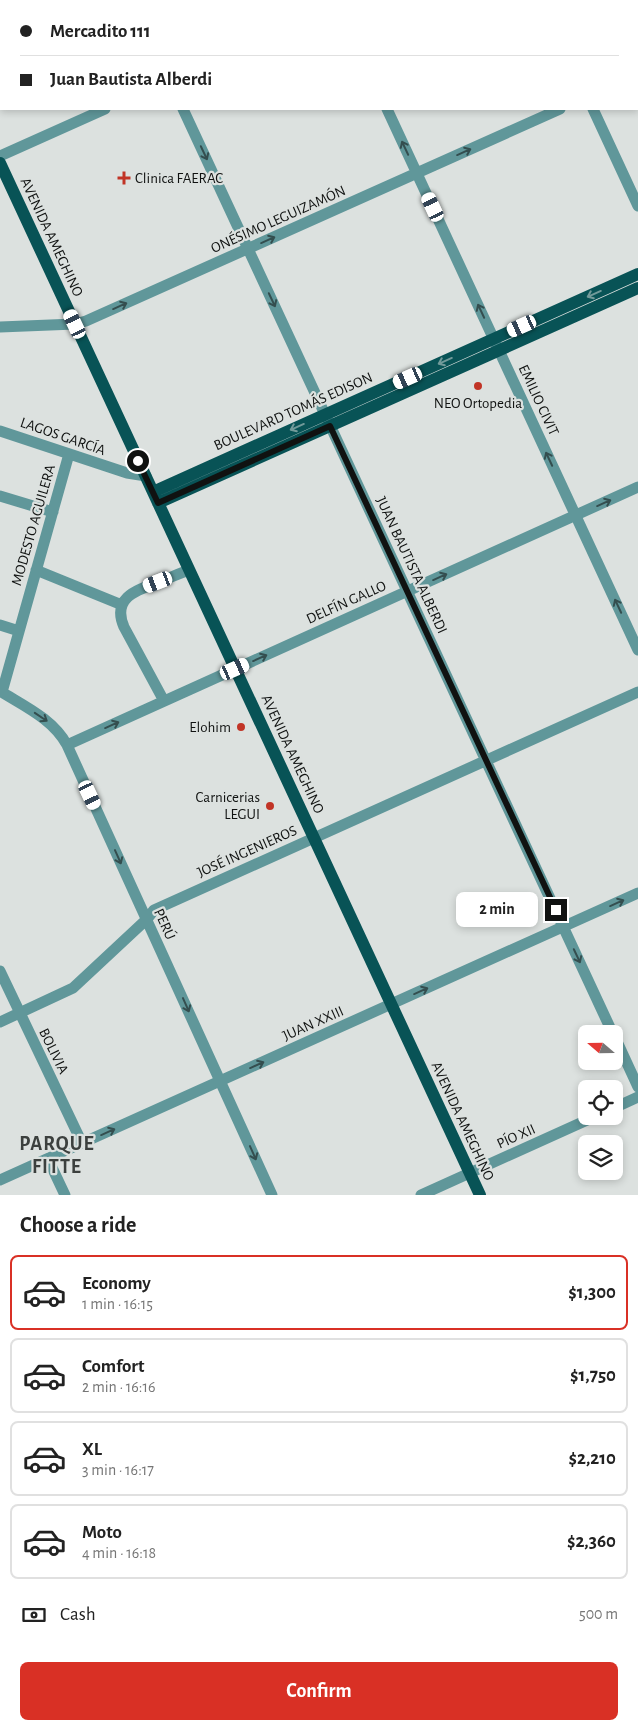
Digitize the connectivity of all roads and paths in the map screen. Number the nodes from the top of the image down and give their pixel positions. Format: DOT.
graph roads {
  1 [pos="103,110"];
  2 [pos="183,110"];
  3 [pos="387,110"];
  4 [pos="558,110"];
  5 [pos="593,110"];
  6 [pos="0,156"];
  7 [pos="0,163"];
  8 [pos="417,173"];
  9 [pos="638,206"];
  10 [pos="248,249"];
  11 [pos="638,274"];
  12 [pos="638,288"];
  13 [pos="75,324"];
  14 [pos="0,327"];
  15 [pos="496,345"];
  16 [pos="328,420"];
  17 [pos="0,431"];
  18 [pos="69,454"];
  19 [pos="146,476"];
  20 [pos="638,487"];
  21 [pos="0,496"];
  22 [pos="156,497"];
  23 [pos="53,512"];
  24 [pos="576,515"];
  25 [pos="36,570"];
  26 [pos="190,570"];
  27 [pos="407,591"];
  28 [pos="122,605"];
  29 [pos="0,625"];
  30 [pos="19,630"];
  31 [pos="638,650"];
  32 [pos="235,669"];
  33 [pos="1,691"];
  34 [pos="638,692"];
  35 [pos="164,701"];
  36 [pos="67,745"];
  37 [pos="486,760"];
  38 [pos="314,838"];
  39 [pos="638,894"];
  40 [pos="146,919"];
  41 [pos="563,927"];
  42 [pos="0,971"];
  43 [pos="391,1004"];
  44 [pos="19,1013"];
  45 [pos="0,1022"];
  46 [pos="609,1025"];
  47 [pos="623,1056"];
  48 [pos="220,1081"];
  49 [pos="638,1088"];
  50 [pos="638,1097"];
  51 [pos="623,1104"];
  52 [pos="578,1124"];
  53 [pos="82,1143"];
  54 [pos="48,1158"];
  55 [pos="470,1173"];
  56 [pos="0,1180"];
  57 [pos="65,1195"];
  58 [pos="272,1195"];
  59 [pos="421,1195"];
  60 [pos="480,1195"];
  1 -- 6 [label="street"];
  2 -- 10 [label="street, JUAN BAUTISTA ALBERDI, one-way"];
  8 -- 3 [label="street, EMILIO CIVIT, one-way"];
  8 -- 4 [label="street, ONÉSIMO LEGUIZAMÓN, one-way"];
  5 -- 9 [label="street"];
  7 -- 13 [label="main road, AVENIDA AMEGHINO"];
  10 -- 8 [label="street, ONÉSIMO LEGUIZAMÓN, one-way"];
  15 -- 8 [label="street, EMILIO CIVIT, one-way"];
  13 -- 10 [label="street, ONÉSIMO LEGUIZAMÓN, one-way"];
  10 -- 16 [label="street, JUAN BAUTISTA ALBERDI, one-way"];
  11 -- 15 [label="main road, BOULEVARD TOMÁS EDISON, one-way"];
  12 -- 15 [label="main road, BOULEVARD TOMÁS EDISON"];
  13 -- 14 [label="street, ONÉSIMO LEGUIZAMÓN"];
  13 -- 19 [label="main road, AVENIDA AMEGHINO"];
  15 -- 16 [label="main road, BOULEVARD TOMÁS EDISON"];
  24 -- 15 [label="street, EMILIO CIVIT, one-way"];
  16 -- 22 [label="main road, BOULEVARD TOMÁS EDISON"];
  16 -- 27 [label="street, JUAN BAUTISTA ALBERDI"];
  17 -- 18 [label="street, LAGOS GARCÍA"];
  18 -- 19 [label="street, LAGOS GARCÍA"];
  18 -- 23 [label="street, MODESTO AGUILERA"];
  19 -- 22 [label="main road, AVENIDA AMEGHINO"];
  24 -- 20 [label="street, DELFÍN GALLO, one-way"];
  21 -- 23 [label="street"];
  22 -- 26 [label="main road, AVENIDA AMEGHINO"];
  23 -- 25 [label="street, MODESTO AGUILERA"];
  27 -- 24 [label="street, DELFÍN GALLO, one-way"];
  31 -- 24 [label="street, EMILIO CIVIT, one-way"];
  25 -- 28 [label="street"];
  25 -- 30 [label="street, MODESTO AGUILERA"];
  26 -- 28 [label="street"];
  26 -- 32 [label="main road, AVENIDA AMEGHINO"];
  32 -- 27 [label="street, DELFÍN GALLO, one-way"];
  27 -- 37 [label="street, JUAN BAUTISTA ALBERDI"];
  28 -- 35 [label="street"];
  29 -- 30 [label="street"];
  30 -- 33 [label="street, MODESTO AGUILERA"];
  32 -- 35 [label="street, DELFÍN GALLO"];
  32 -- 38 [label="main road, AVENIDA AMEGHINO"];
  33 -- 36 [label="street, PERÚ, one-way"];
  34 -- 37 [label="street, JOSÉ INGENIEROS"];
  36 -- 35 [label="street, DELFÍN GALLO, one-way"];
  36 -- 40 [label="street, PERÚ, one-way"];
  37 -- 38 [label="street, JOSÉ INGENIEROS"];
  37 -- 41 [label="street, JUAN BAUTISTA ALBERDI"];
  38 -- 40 [label="street, JOSÉ INGENIEROS"];
  38 -- 43 [label="main road, AVENIDA AMEGHINO"];
  41 -- 39 [label="street, JUAN XXIII, one-way"];
  40 -- 44 [label="street, JOSÉ INGENIEROS"];
  40 -- 48 [label="street, PERÚ, one-way"];
  43 -- 41 [label="street, JUAN XXIII, one-way"];
  41 -- 46 [label="street, JUAN BAUTISTA ALBERDI, one-way"];
  42 -- 44 [label="street, BOLIVIA"];
  48 -- 43 [label="street, JUAN XXIII, one-way"];
  43 -- 55 [label="main road, AVENIDA AMEGHINO"];
  44 -- 45 [label="street, JOSÉ INGENIEROS"];
  44 -- 53 [label="street, BOLIVIA"];
  47 -- 49 [label="street, JUAN BAUTISTA ALBERDI"];
  53 -- 48 [label="street, JUAN XXIII, one-way"];
  48 -- 58 [label="street, PERÚ, one-way"];
  50 -- 51 [label="street"];
  52 -- 55 [label="street, PÍO XII"];
  53 -- 54 [label="street, JUAN XXIII"];
  54 -- 56 [label="street, JUAN XXIII"];
  54 -- 57 [label="street"];
  55 -- 59 [label="street, PÍO XII"];
  55 -- 60 [label="main road, AVENIDA AMEGHINO"];
}
